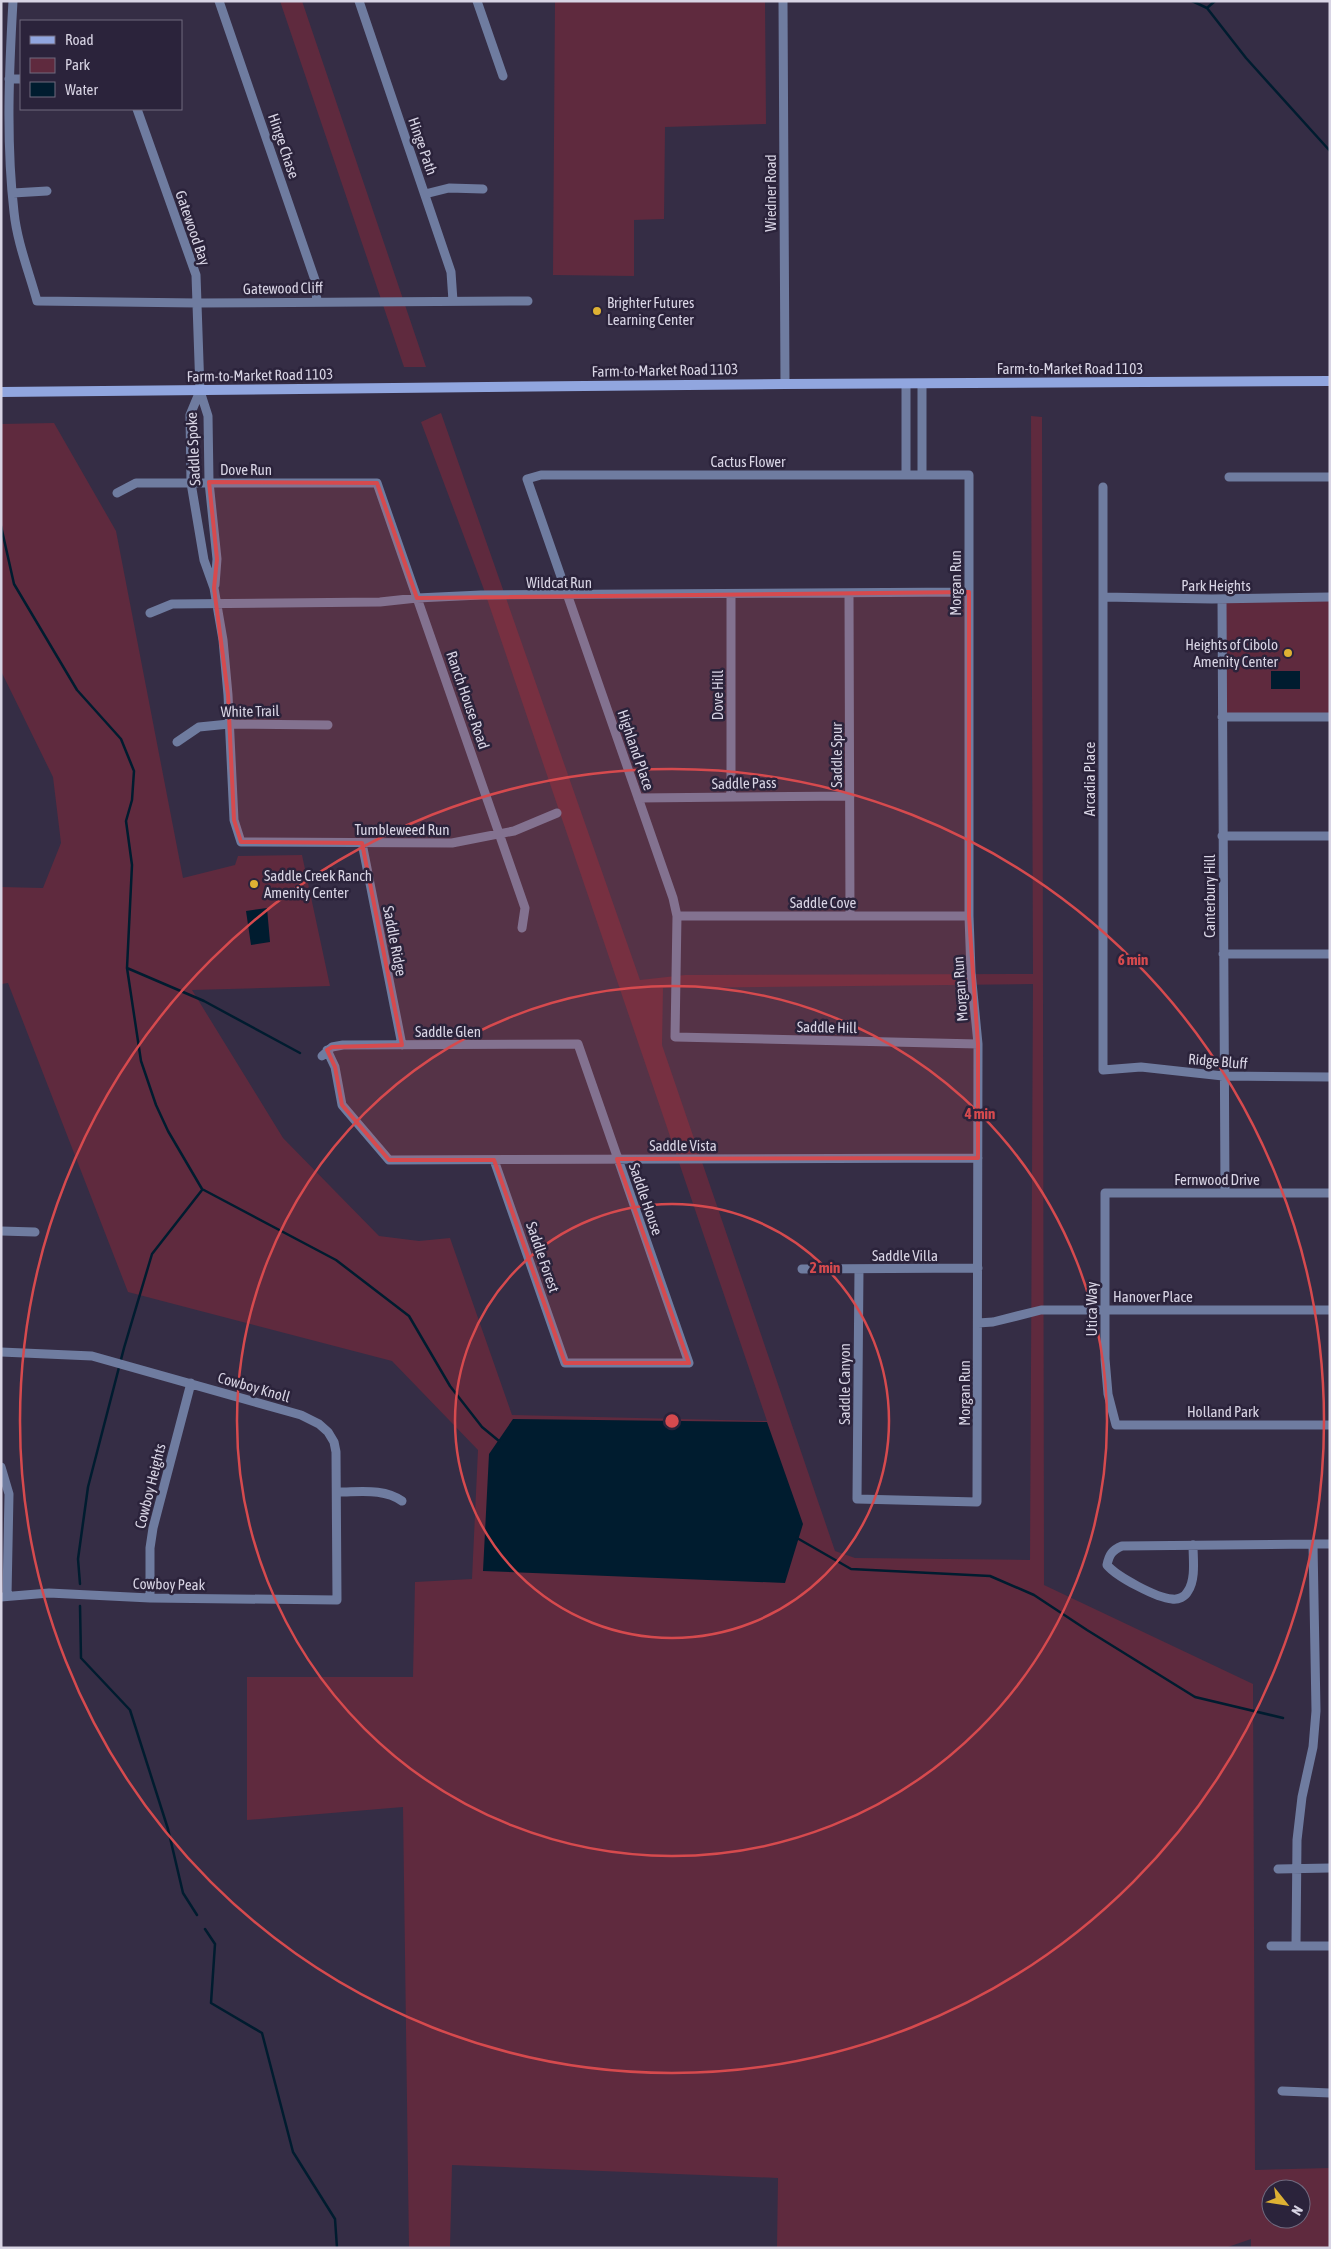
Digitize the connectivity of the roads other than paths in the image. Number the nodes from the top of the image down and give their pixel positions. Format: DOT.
graph roads {
  1 [pos="13,1"];
  2 [pos="219,1"];
  3 [pos="359,1"];
  4 [pos="478,1"];
  5 [pos="783,1"];
  6 [pos="503,76"];
  7 [pos="8,79"];
  8 [pos="20,79"];
  9 [pos="138,110"];
  10 [pos="482,189"];
  11 [pos="47,190"];
  12 [pos="13,193"];
  13 [pos="425,194"];
  14 [pos="453,301"];
  15 [pos="528,301"];
  16 [pos="317,302"];
  17 [pos="197,303"];
  18 [pos="1330,381"];
  19 [pos="785,384"];
  20 [pos="906,384"];
  21 [pos="922,384"];
  22 [pos="200,391"];
  23 [pos="1,392"];
  24 [pos="906,474"];
  25 [pos="922,475"];
  26 [pos="970,475"];
  27 [pos="1230,477"];
  28 [pos="1330,477"];
  29 [pos="528,479"];
  30 [pos="209,482"];
  31 [pos="191,483"];
  32 [pos="377,483"];
  33 [pos="1103,487"];
  34 [pos="117,493"];
  35 [pos="214,588"];
  36 [pos="969,592"];
  37 [pos="849,593"];
  38 [pos="731,594"];
  39 [pos="567,596"];
  40 [pos="1103,597"];
  41 [pos="417,598"];
  42 [pos="1330,598"];
  43 [pos="1222,599"];
  44 [pos="217,602"];
  45 [pos="150,613"];
  46 [pos="1222,716"];
  47 [pos="1330,717"];
  48 [pos="229,724"];
  49 [pos="328,725"];
  50 [pos="177,742"];
  51 [pos="730,796"];
  52 [pos="850,796"];
  53 [pos="638,798"];
  54 [pos="557,813"];
  55 [pos="500,834"];
  56 [pos="1222,836"];
  57 [pos="1330,836"];
  58 [pos="241,842"];
  59 [pos="362,843"];
  60 [pos="677,916"];
  61 [pos="850,916"];
  62 [pos="969,916"];
  63 [pos="522,928"];
  64 [pos="1223,954"];
  65 [pos="1330,954"];
  66 [pos="676,1037"];
  67 [pos="578,1044"];
  68 [pos="978,1044"];
  69 [pos="402,1045"];
  70 [pos="1103,1070"];
  71 [pos="1223,1076"];
  72 [pos="1330,1077"];
  73 [pos="978,1158"];
  74 [pos="617,1159"];
  75 [pos="389,1160"];
  76 [pos="494,1160"];
  77 [pos="1105,1193"];
  78 [pos="1225,1193"];
  79 [pos="1330,1193"];
  80 [pos="1,1232"];
  81 [pos="35,1232"];
  82 [pos="978,1268"];
  83 [pos="802,1269"];
  84 [pos="859,1269"];
  85 [pos="1105,1310"];
  86 [pos="1330,1310"];
  87 [pos="978,1324"];
  88 [pos="1,1352"];
  89 [pos="565,1363"];
  90 [pos="191,1383"];
  91 [pos="1116,1424"];
  92 [pos="1330,1425"];
  93 [pos="2,1472"];
  94 [pos="338,1492"];
  95 [pos="402,1501"];
  96 [pos="977,1502"];
  97 [pos="1313,1544"];
  98 [pos="1330,1544"];
  99 [pos="1193,1545"];
  100 [pos="4,1597"];
  101 [pos="150,1598"];
  102 [pos="337,1600"];
  103 [pos="1297,1868"];
  104 [pos="1330,1868"];
  105 [pos="1278,1869"];
  106 [pos="1296,1945"];
  107 [pos="1271,1946"];
  108 [pos="1330,1946"];
  109 [pos="1282,2090"];
  110 [pos="1330,2093"];
  1 -- 7 [label="street"];
  2 -- 16 [label="street, Hinge Chase"];
  3 -- 13 [label="street, Hinge Path"];
  4 -- 6 [label="street"];
  5 -- 19 [label="street, Wiedner Road"];
  7 -- 8 [label="street"];
  7 -- 12 [label="street"];
  9 -- 17 [label="street, Gatewood Bay"];
  10 -- 13 [label="street"];
  11 -- 12 [label="street"];
  12 -- 17 [label="street, Gatewood Cliff"];
  13 -- 14 [label="street, Hinge Path"];
  14 -- 15 [label="street, Gatewood Cliff"];
  14 -- 16 [label="street, Gatewood Cliff"];
  16 -- 17 [label="street, Gatewood Cliff"];
  17 -- 22 [label="street, Gatewood Bay"];
  18 -- 21 [label="main road, Farm-to-Market Road 1103"];
  19 -- 20 [label="main road, Farm-to-Market Road 1103"];
  19 -- 22 [label="main road, Farm-to-Market Road 1103"];
  20 -- 21 [label="main road, Farm-to-Market Road 1103"];
  20 -- 24 [label="street"];
  21 -- 25 [label="street"];
  22 -- 23 [label="main road, Farm-to-Market Road 1103"];
  22 -- 30 [label="street, Saddle Spoke"];
  22 -- 31 [label="street, Saddle Spoke"];
  24 -- 25 [label="street, Cactus Flower"];
  24 -- 29 [label="street, Cactus Flower"];
  25 -- 26 [label="street, Cactus Flower"];
  26 -- 36 [label="street, Morgan Run"];
  27 -- 28 [label="street"];
  29 -- 39 [label="street, Highland Place"];
  30 -- 31 [label="street, Dove Run"];
  30 -- 32 [label="street, Dove Run"];
  30 -- 35 [label="street, Saddle Spoke"];
  31 -- 34 [label="street, Dove Run"];
  31 -- 35 [label="street, Saddle Spoke"];
  32 -- 41 [label="street, Ranch House Road"];
  33 -- 40 [label="street, Arcadia Place"];
  35 -- 44 [label="street, Saddle Spoke"];
  36 -- 37 [label="street, Wildcat Run"];
  36 -- 62 [label="street, Morgan Run"];
  37 -- 38 [label="street, Wildcat Run"];
  37 -- 52 [label="street, Saddle Spur"];
  38 -- 39 [label="street, Wildcat Run"];
  38 -- 51 [label="street, Dove Hill"];
  39 -- 41 [label="street, Wildcat Run"];
  39 -- 53 [label="street, Highland Place"];
  40 -- 43 [label="street, Park Heights"];
  40 -- 70 [label="street, Arcadia Place"];
  41 -- 44 [label="street, Wildcat Run"];
  41 -- 55 [label="street, Ranch House Road"];
  42 -- 43 [label="street, Park Heights"];
  43 -- 46 [label="street, Canterbury Hill"];
  44 -- 45 [label="street, Wildcat Run"];
  44 -- 48 [label="street, Saddle Spoke"];
  46 -- 47 [label="street"];
  46 -- 56 [label="street, Canterbury Hill"];
  48 -- 49 [label="street, White Trail"];
  48 -- 50 [label="street, White Trail"];
  48 -- 58 [label="street, Saddle Spoke"];
  51 -- 52 [label="street, Saddle Pass"];
  51 -- 53 [label="street, Saddle Pass"];
  52 -- 61 [label="street, Saddle Spur"];
  53 -- 60 [label="street, Highland Place"];
  54 -- 55 [label="street, Tumbleweed Run"];
  55 -- 59 [label="street, Tumbleweed Run"];
  55 -- 63 [label="street, Ranch House Road"];
  56 -- 57 [label="street"];
  56 -- 64 [label="street, Canterbury Hill"];
  58 -- 59 [label="street, Tumbleweed Run"];
  59 -- 69 [label="street, Saddle Ridge"];
  60 -- 61 [label="street, Saddle Cove"];
  60 -- 66 [label="street, Highland Place"];
  61 -- 62 [label="street, Saddle Cove"];
  62 -- 68 [label="street, Morgan Run"];
  64 -- 65 [label="street"];
  64 -- 71 [label="street, Canterbury Hill"];
  66 -- 68 [label="street, Saddle Hill"];
  67 -- 69 [label="street, Saddle Glen"];
  67 -- 74 [label="street, Saddle House"];
  68 -- 73 [label="street, Morgan Run"];
  69 -- 75 [label="street, Saddle Glen"];
  70 -- 71 [label="street, Ridge Bluff"];
  71 -- 72 [label="street, Ridge Bluff"];
  71 -- 78 [label="street, Canterbury Hill"];
  73 -- 74 [label="street, Saddle Vista"];
  73 -- 82 [label="street, Morgan Run"];
  74 -- 76 [label="street, Saddle Vista"];
  74 -- 89 [label="street, Saddle House"];
  75 -- 76 [label="street, Saddle Vista"];
  76 -- 89 [label="street, Saddle Forest"];
  77 -- 78 [label="street, Fernwood Drive"];
  77 -- 85 [label="street, Utica Way"];
  78 -- 79 [label="street, Fernwood Drive"];
  80 -- 81 [label="street"];
  82 -- 84 [label="street, Saddle Villa"];
  82 -- 87 [label="street, Morgan Run"];
  83 -- 84 [label="street, Saddle Villa"];
  84 -- 96 [label="street, Saddle Canyon"];
  85 -- 86 [label="street, Hanover Place"];
  85 -- 87 [label="street, Hanover Place"];
  85 -- 91 [label="street, Utica Way"];
  87 -- 96 [label="street, Morgan Run"];
  88 -- 90 [label="street, Cowboy Knoll"];
  90 -- 94 [label="street, Cowboy Knoll"];
  90 -- 101 [label="street, Cowboy Heights"];
  91 -- 92 [label="street, Holland Park"];
  93 -- 100 [label="street"];
  94 -- 95 [label="street"];
  94 -- 102 [label="street, Cowboy Knoll"];
  97 -- 98 [label="street"];
  97 -- 99 [label="street"];
  97 -- 103 [label="street"];
  99 -- 99 [label="street"];
  100 -- 101 [label="street, Cowboy Peak"];
  101 -- 102 [label="street, Cowboy Peak"];
  103 -- 104 [label="street"];
  103 -- 105 [label="street"];
  103 -- 106 [label="street"];
  106 -- 107 [label="street"];
  106 -- 108 [label="street"];
  109 -- 110 [label="street"];
}
